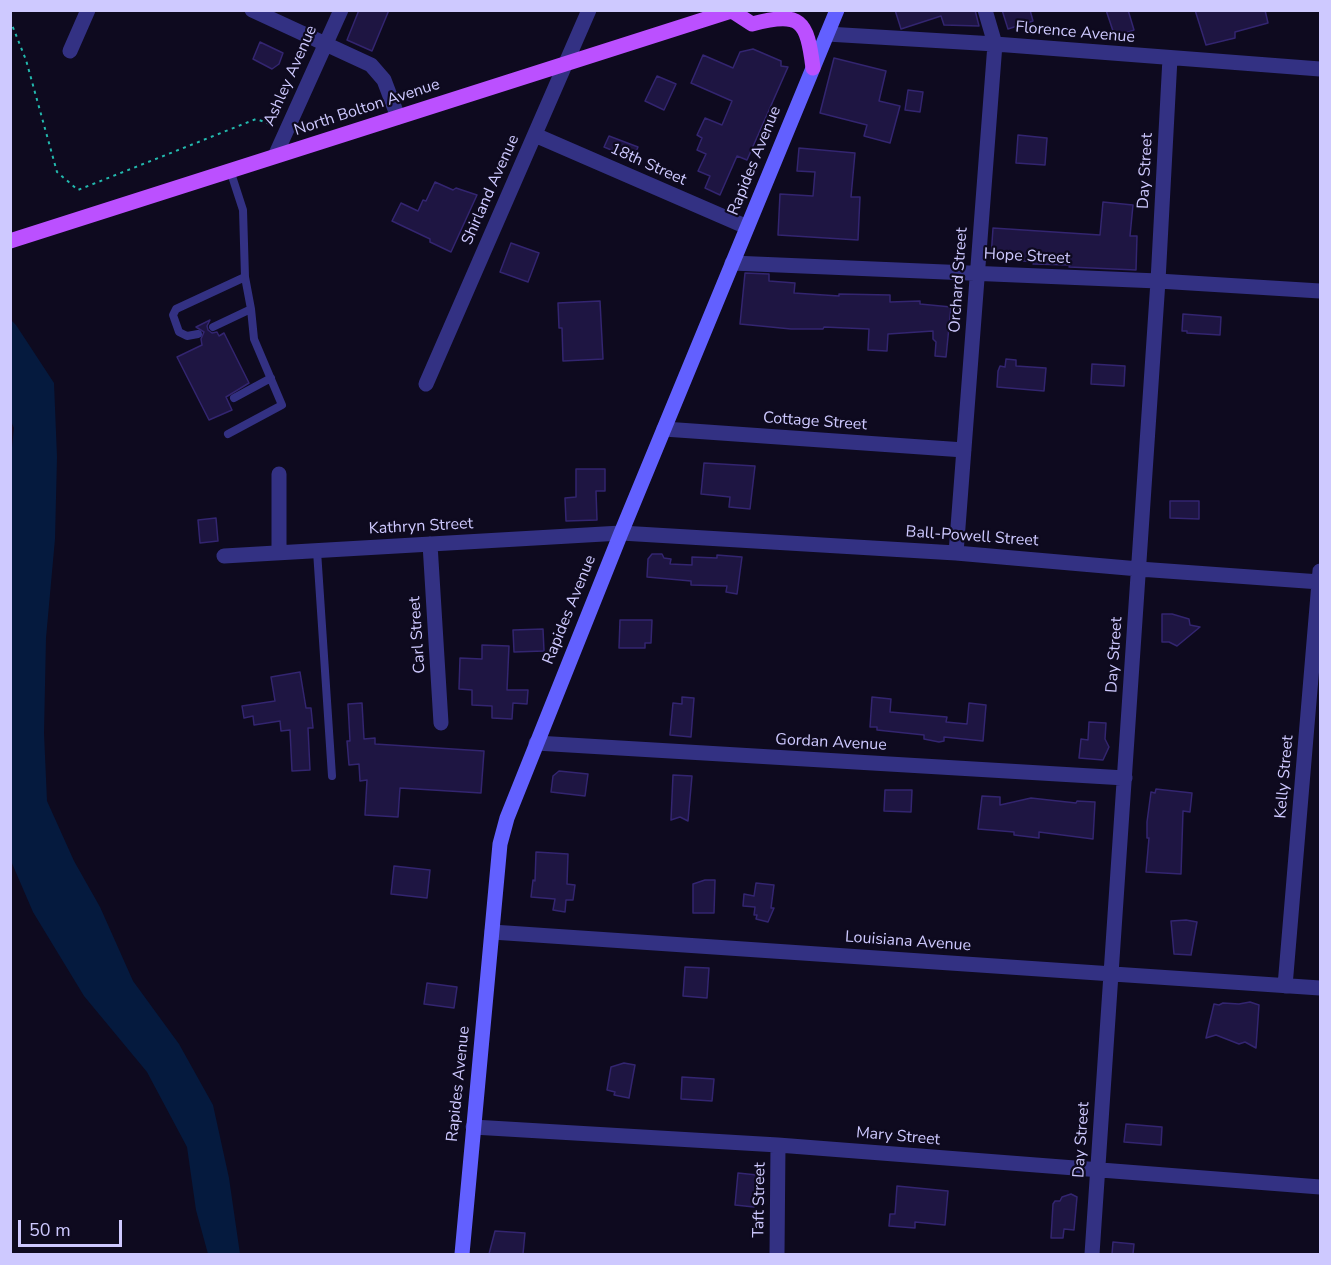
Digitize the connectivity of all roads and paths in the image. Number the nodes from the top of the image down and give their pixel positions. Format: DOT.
graph roads {
  1 [pos="88,10"];
  2 [pos="252,10"];
  3 [pos="340,10"];
  4 [pos="589,10"];
  5 [pos="837,10"];
  6 [pos="985,10"];
  7 [pos="733,11"];
  8 [pos="10,20"];
  9 [pos="827,34"];
  10 [pos="326,44"];
  11 [pos="995,44"];
  12 [pos="70,51"];
  13 [pos="1170,58"];
  14 [pos="566,63"];
  15 [pos="813,68"];
  16 [pos="1320,69"];
  17 [pos="398,117"];
  18 [pos="286,130"];
  19 [pos="535,135"];
  20 [pos="275,156"];
  21 [pos="230,170"];
  22 [pos="747,227"];
  23 [pos="10,241"];
  24 [pos="732,263"];
  25 [pos="978,273"];
  26 [pos="245,277"];
  27 [pos="1158,281"];
  28 [pos="1320,291"];
  29 [pos="251,309"];
  30 [pos="213,327"];
  31 [pos="198,334"];
  32 [pos="271,378"];
  33 [pos="426,384"];
  34 [pos="234,398"];
  35 [pos="664,429"];
  36 [pos="228,434"];
  37 [pos="964,450"];
  38 [pos="279,474"];
  39 [pos="621,533"];
  40 [pos="430,544"];
  41 [pos="317,551"];
  42 [pos="279,553"];
  43 [pos="956,553"];
  44 [pos="224,556"];
  45 [pos="1139,569"];
  46 [pos="1320,571"];
  47 [pos="1320,582"];
  48 [pos="441,723"];
  49 [pos="536,743"];
  50 [pos="332,776"];
  51 [pos="1125,778"];
  52 [pos="492,933"];
  53 [pos="1112,974"];
  54 [pos="1285,986"];
  55 [pos="1320,988"];
  56 [pos="473,1127"];
  57 [pos="778,1145"];
  58 [pos="1098,1171"];
  59 [pos="1320,1187"];
  60 [pos="462,1254"];
  61 [pos="777,1254"];
  62 [pos="1092,1254"];
  1 -- 12 [label="street"];
  2 -- 10 [label="street"];
  3 -- 10 [label="street, Ashley Avenue"];
  4 -- 14 [label="street, Shirland Avenue"];
  5 -- 9 [label="main road, Rapides Avenue"];
  6 -- 11 [label="street, Orchard Street"];
  7 -- 14 [label="main road, North Bolton Avenue"];
  7 -- 15 [label="main road"];
  8 -- 18 [label="path"];
  9 -- 11 [label="street, Florence Avenue"];
  9 -- 15 [label="main road, Rapides Avenue"];
  10 -- 17 [label="street"];
  10 -- 18 [label="street, Ashley Avenue"];
  11 -- 13 [label="street, Florence Avenue"];
  11 -- 25 [label="street, Orchard Street"];
  13 -- 16 [label="street, Florence Avenue"];
  13 -- 27 [label="street, Day Street"];
  14 -- 17 [label="main road, North Bolton Avenue"];
  14 -- 19 [label="street, Shirland Avenue"];
  15 -- 22 [label="main road, Rapides Avenue"];
  17 -- 20 [label="main road, North Bolton Avenue"];
  18 -- 20 [label="street, Ashley Avenue"];
  19 -- 22 [label="street, 18th Street"];
  19 -- 33 [label="street, Shirland Avenue"];
  20 -- 21 [label="main road, North Bolton Avenue"];
  21 -- 23 [label="main road, North Bolton Avenue"];
  21 -- 26 [label="lane"];
  22 -- 24 [label="main road, Rapides Avenue"];
  24 -- 25 [label="street, Hope Street"];
  24 -- 35 [label="main road, Rapides Avenue"];
  25 -- 27 [label="street, Hope Street"];
  25 -- 37 [label="street, Orchard Street"];
  26 -- 29 [label="lane"];
  26 -- 31 [label="lane"];
  27 -- 28 [label="street, Hope Street"];
  27 -- 45 [label="street, Day Street"];
  29 -- 30 [label="lane"];
  29 -- 32 [label="lane"];
  32 -- 34 [label="lane"];
  32 -- 36 [label="lane"];
  35 -- 37 [label="street, Cottage Street"];
  35 -- 39 [label="main road, Rapides Avenue"];
  37 -- 43 [label="street, Orchard Street"];
  38 -- 42 [label="street"];
  39 -- 40 [label="street, Kathryn Street"];
  39 -- 43 [label="street, Ball-Powell Street"];
  39 -- 49 [label="main road, Rapides Avenue"];
  40 -- 41 [label="street, Kathryn Street"];
  40 -- 48 [label="street, Carl Street"];
  41 -- 42 [label="street, Kathryn Street"];
  41 -- 50 [label="lane"];
  42 -- 44 [label="street, Kathryn Street"];
  43 -- 45 [label="street, Ball-Powell Street"];
  45 -- 47 [label="street, Ball-Powell Street"];
  45 -- 51 [label="street, Day Street"];
  46 -- 47 [label="street, Kelly Street"];
  47 -- 54 [label="street, Kelly Street"];
  49 -- 51 [label="street, Gordan Avenue"];
  49 -- 52 [label="main road, Rapides Avenue"];
  51 -- 53 [label="street, Day Street"];
  52 -- 53 [label="street, Louisiana Avenue"];
  52 -- 56 [label="main road, Rapides Avenue"];
  53 -- 54 [label="street, Louisiana Avenue"];
  53 -- 58 [label="street, Day Street"];
  54 -- 55 [label="street, Louisiana Avenue"];
  56 -- 57 [label="street, Mary Street"];
  56 -- 60 [label="main road, Rapides Avenue"];
  57 -- 58 [label="street, Mary Street"];
  57 -- 61 [label="street, Taft Street"];
  58 -- 59 [label="street, Mary Street"];
  58 -- 62 [label="street, Day Street"];
}
